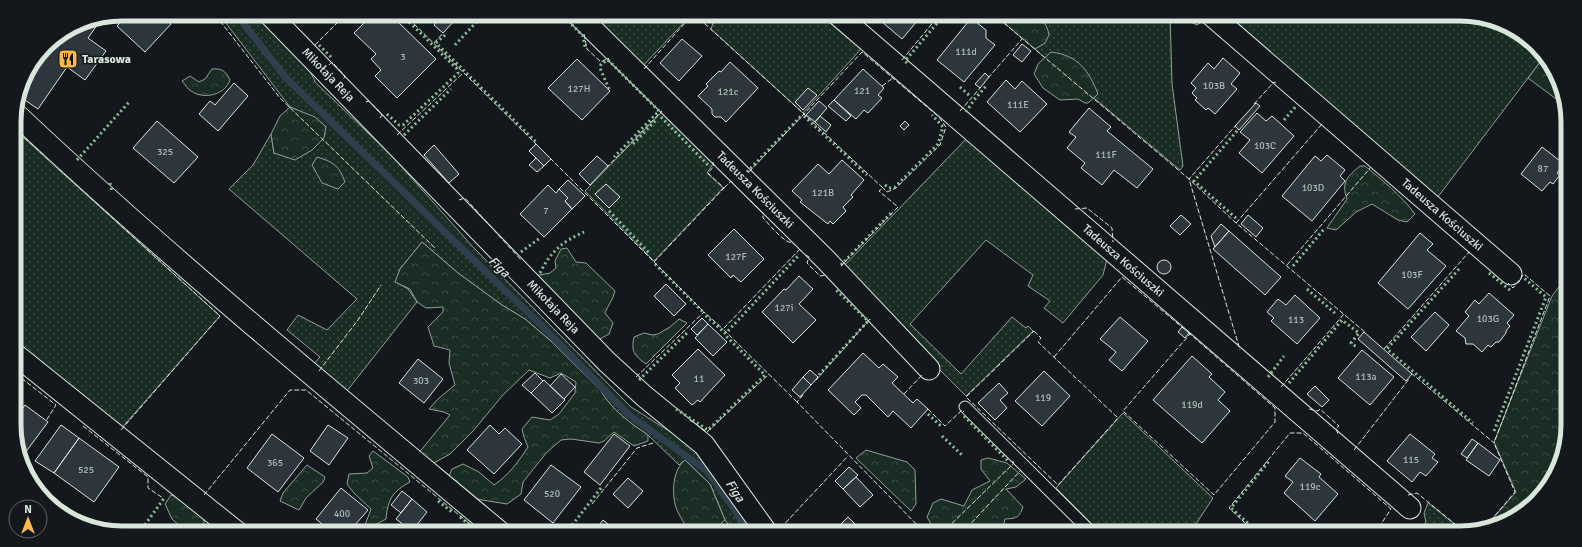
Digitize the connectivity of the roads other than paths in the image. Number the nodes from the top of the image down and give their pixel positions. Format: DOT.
graph roads {
  1 [pos="276,21"];
  2 [pos="584,21"];
  3 [pos="844,21"];
  4 [pos="1218,21"];
  5 [pos="21,119"];
  6 [pos="1511,274"];
  7 [pos="21,360"];
  8 [pos="929,369"];
  9 [pos="965,407"];
  10 [pos="1410,508"];
  11 [pos="229,526"];
  12 [pos="493,526"];
  13 [pos="762,526"];
  14 [pos="1085,526"];
  1 -- 13 [label="street, Mikołaja Reja"];
  2 -- 8 [label="street, Tadeusza Kościuszki"];
  3 -- 10 [label="street, Tadeusza Kościuszki"];
  4 -- 6 [label="street, Tadeusza Kościuszki"];
  5 -- 12 [label="street"];
  7 -- 11 [label="street"];
  9 -- 14 [label="lane"];
}
